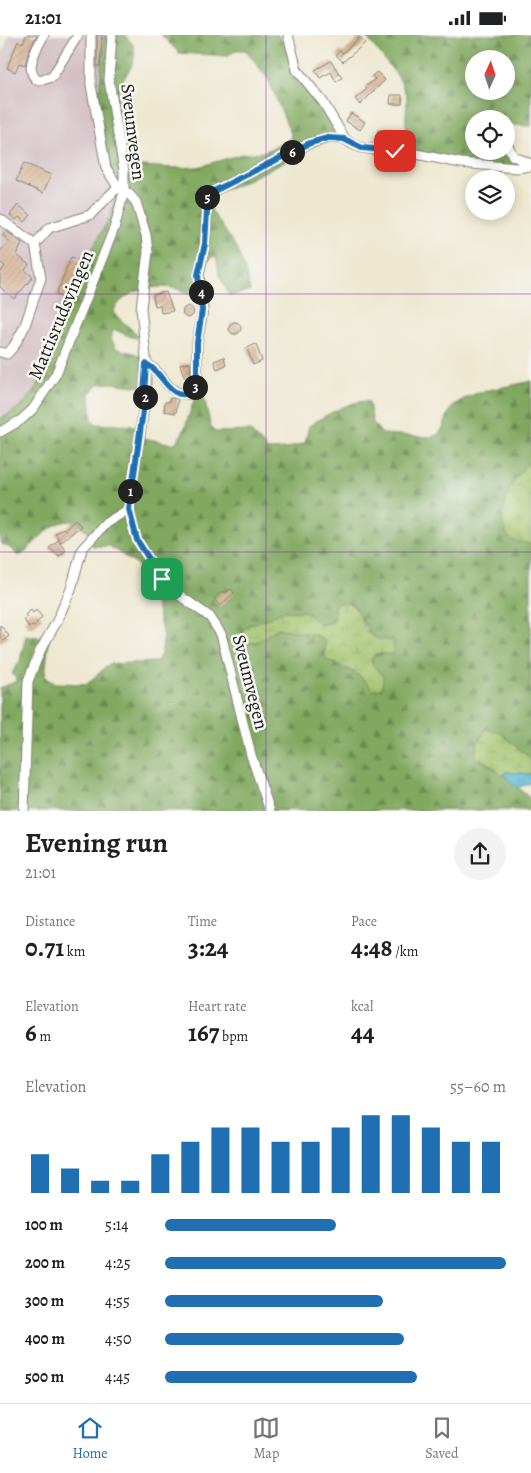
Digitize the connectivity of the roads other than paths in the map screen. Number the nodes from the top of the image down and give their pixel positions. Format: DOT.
graph roads {
  1 [pos="44,35"];
  2 [pos="78,35"];
  3 [pos="91,35"];
  4 [pos="112,35"];
  5 [pos="288,35"];
  6 [pos="338,128"];
  7 [pos="328,138"];
  8 [pos="344,139"];
  9 [pos="515,156"];
  10 [pos="531,165"];
  11 [pos="121,189"];
  12 [pos="0,219"];
  13 [pos="35,244"];
  14 [pos="0,352"];
  15 [pos="146,364"];
  16 [pos="0,432"];
  17 [pos="129,509"];
  18 [pos="24,811"];
  19 [pos="270,811"];
  1 -- 2 [label="street"];
  3 -- 11 [label="street"];
  4 -- 11 [label="street, Sveumvegen"];
  5 -- 6 [label="street"];
  6 -- 7 [label="street"];
  6 -- 8 [label="street"];
  7 -- 8 [label="street"];
  7 -- 15 [label="street"];
  8 -- 10 [label="street"];
  9 -- 10 [label="street"];
  11 -- 13 [label="street"];
  11 -- 15 [label="street, Sveumvegen"];
  11 -- 16 [label="street, Mattisrudsvingen"];
  12 -- 13 [label="street"];
  13 -- 14 [label="street"];
  15 -- 17 [label="street, Sveumvegen"];
  17 -- 18 [label="street"];
  17 -- 19 [label="street, Sveumvegen"];
}
